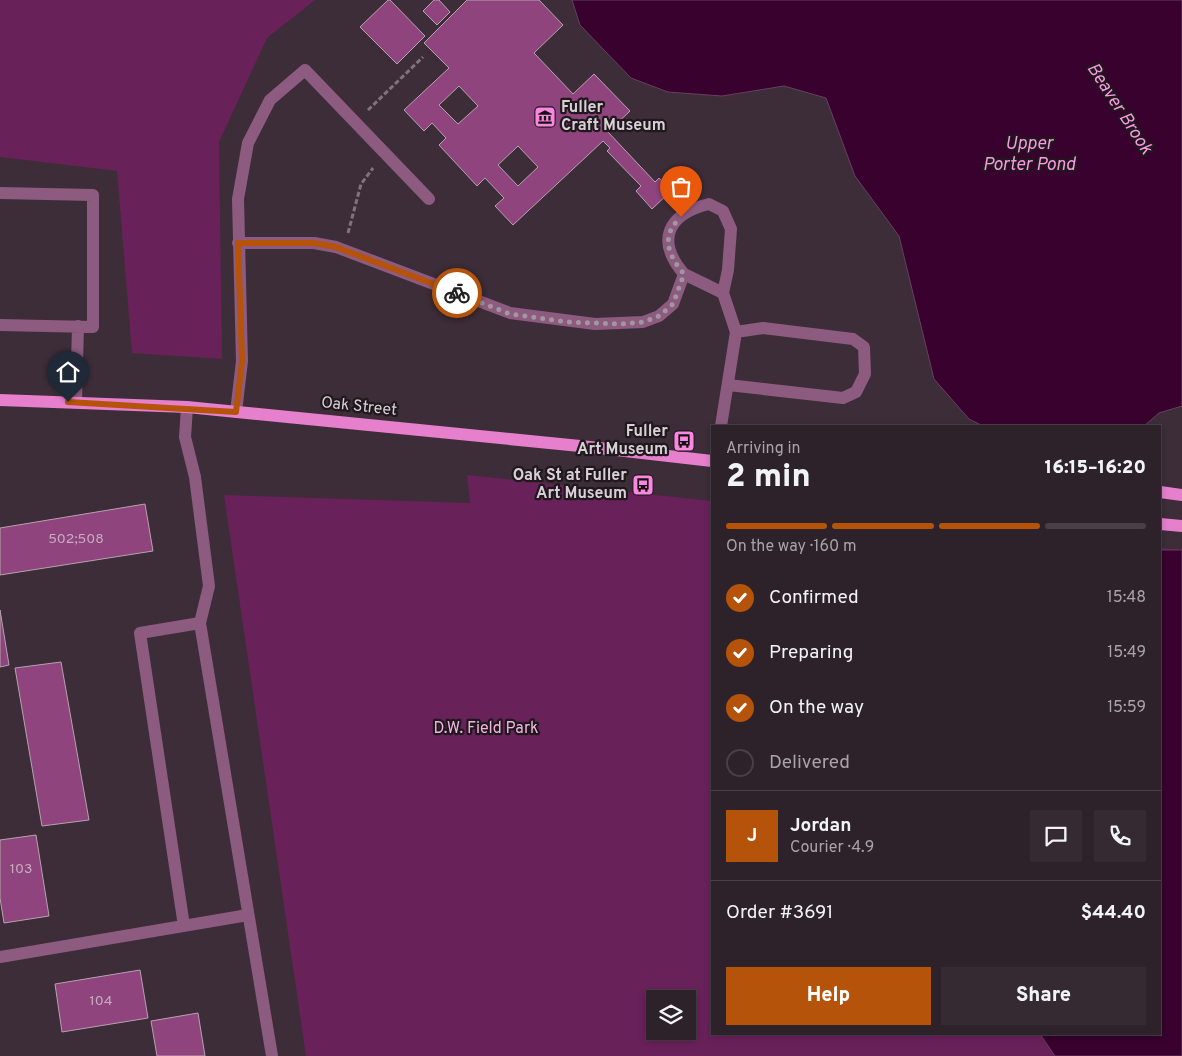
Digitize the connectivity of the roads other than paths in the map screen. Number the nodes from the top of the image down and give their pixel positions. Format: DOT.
graph roads {
  1 [pos="0,193"];
  2 [pos="429,199"];
  3 [pos="238,243"];
  4 [pos="684,274"];
  5 [pos="723,294"];
  6 [pos="0,325"];
  7 [pos="78,326"];
  8 [pos="736,332"];
  9 [pos="728,385"];
  10 [pos="0,400"];
  11 [pos="76,402"];
  12 [pos="186,407"];
  13 [pos="236,412"];
  14 [pos="721,425"];
  15 [pos="711,461"];
  16 [pos="1161,492"];
  17 [pos="1182,494"];
  18 [pos="1161,524"];
  19 [pos="1182,526"];
  20 [pos="200,623"];
  21 [pos="248,915"];
  22 [pos="184,926"];
  23 [pos="0,957"];
  24 [pos="272,1056"];
  1 -- 7 [label="lane"];
  2 -- 3 [label="lane"];
  3 -- 4 [label="lane"];
  3 -- 13 [label="lane"];
  4 -- 5 [label="lane"];
  4 -- 5 [label="lane"];
  5 -- 8 [label="lane"];
  6 -- 7 [label="lane"];
  7 -- 11 [label="lane"];
  8 -- 9 [label="lane"];
  8 -- 9 [label="lane"];
  9 -- 14 [label="lane"];
  10 -- 11 [label="main road, Oak Street"];
  11 -- 12 [label="main road, Oak Street"];
  12 -- 13 [label="main road, Oak Street"];
  12 -- 20 [label="lane"];
  13 -- 15 [label="main road, Oak Street"];
  16 -- 17 [label="main road"];
  18 -- 19 [label="main road"];
  20 -- 21 [label="lane"];
  20 -- 22 [label="lane"];
  21 -- 22 [label="lane"];
  21 -- 24 [label="lane"];
  22 -- 23 [label="lane"];
}
